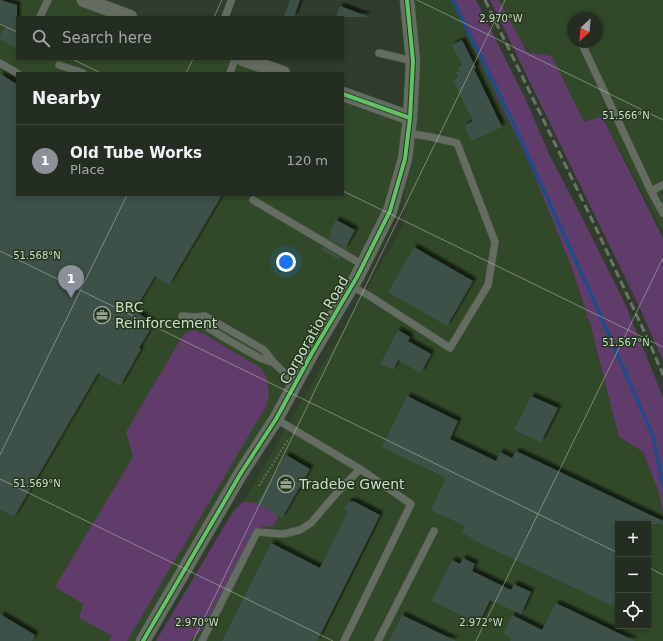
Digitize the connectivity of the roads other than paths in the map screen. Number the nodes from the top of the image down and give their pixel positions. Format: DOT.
graph roads {
  1 [pos="48,0"];
  2 [pos="84,0"];
  3 [pos="407,0"];
  4 [pos="232,1"];
  5 [pos="40,16"];
  6 [pos="127,16"];
  7 [pos="225,16"];
  8 [pos="584,48"];
  9 [pos="378,53"];
  10 [pos="235,60"];
  11 [pos="246,60"];
  12 [pos="413,61"];
  13 [pos="0,63"];
  14 [pos="58,65"];
  15 [pos="16,72"];
  16 [pos="80,72"];
  17 [pos="230,72"];
  18 [pos="280,72"];
  19 [pos="344,94"];
  20 [pos="410,118"];
  21 [pos="408,133"];
  22 [pos="663,185"];
  23 [pos="651,191"];
  24 [pos="253,200"];
  25 [pos="663,213"];
  26 [pos="363,265"];
  27 [pos="352,286"];
  28 [pos="182,316"];
  29 [pos="296,384"];
  30 [pos="276,419"];
  31 [pos="360,469"];
  32 [pos="434,531"];
  33 [pos="143,641"];
  34 [pos="202,641"];
  35 [pos="344,641"];
  36 [pos="378,641"];
  1 -- 5 [label="lane"];
  2 -- 6 [label="street"];
  3 -- 12 [label="street, Corporation Road"];
  4 -- 7 [label="lane"];
  8 -- 23 [label="lane"];
  9 -- 12 [label="lane"];
  10 -- 17 [label="lane"];
  11 -- 18 [label="street"];
  12 -- 20 [label="street, Corporation Road"];
  13 -- 15 [label="lane"];
  14 -- 16 [label="lane"];
  19 -- 20 [label="street"];
  20 -- 21 [label="street, Corporation Road"];
  21 -- 26 [label="street, Corporation Road"];
  21 -- 27 [label="lane"];
  22 -- 23 [label="lane"];
  23 -- 25 [label="lane"];
  24 -- 26 [label="lane"];
  26 -- 27 [label="street, Corporation Road"];
  27 -- 29 [label="street, Corporation Road"];
  28 -- 29 [label="lane"];
  29 -- 30 [label="street, Corporation Road"];
  30 -- 31 [label="lane"];
  30 -- 33 [label="street, Corporation Road"];
  31 -- 34 [label="lane"];
  31 -- 35 [label="lane"];
  32 -- 36 [label="lane"];
}
